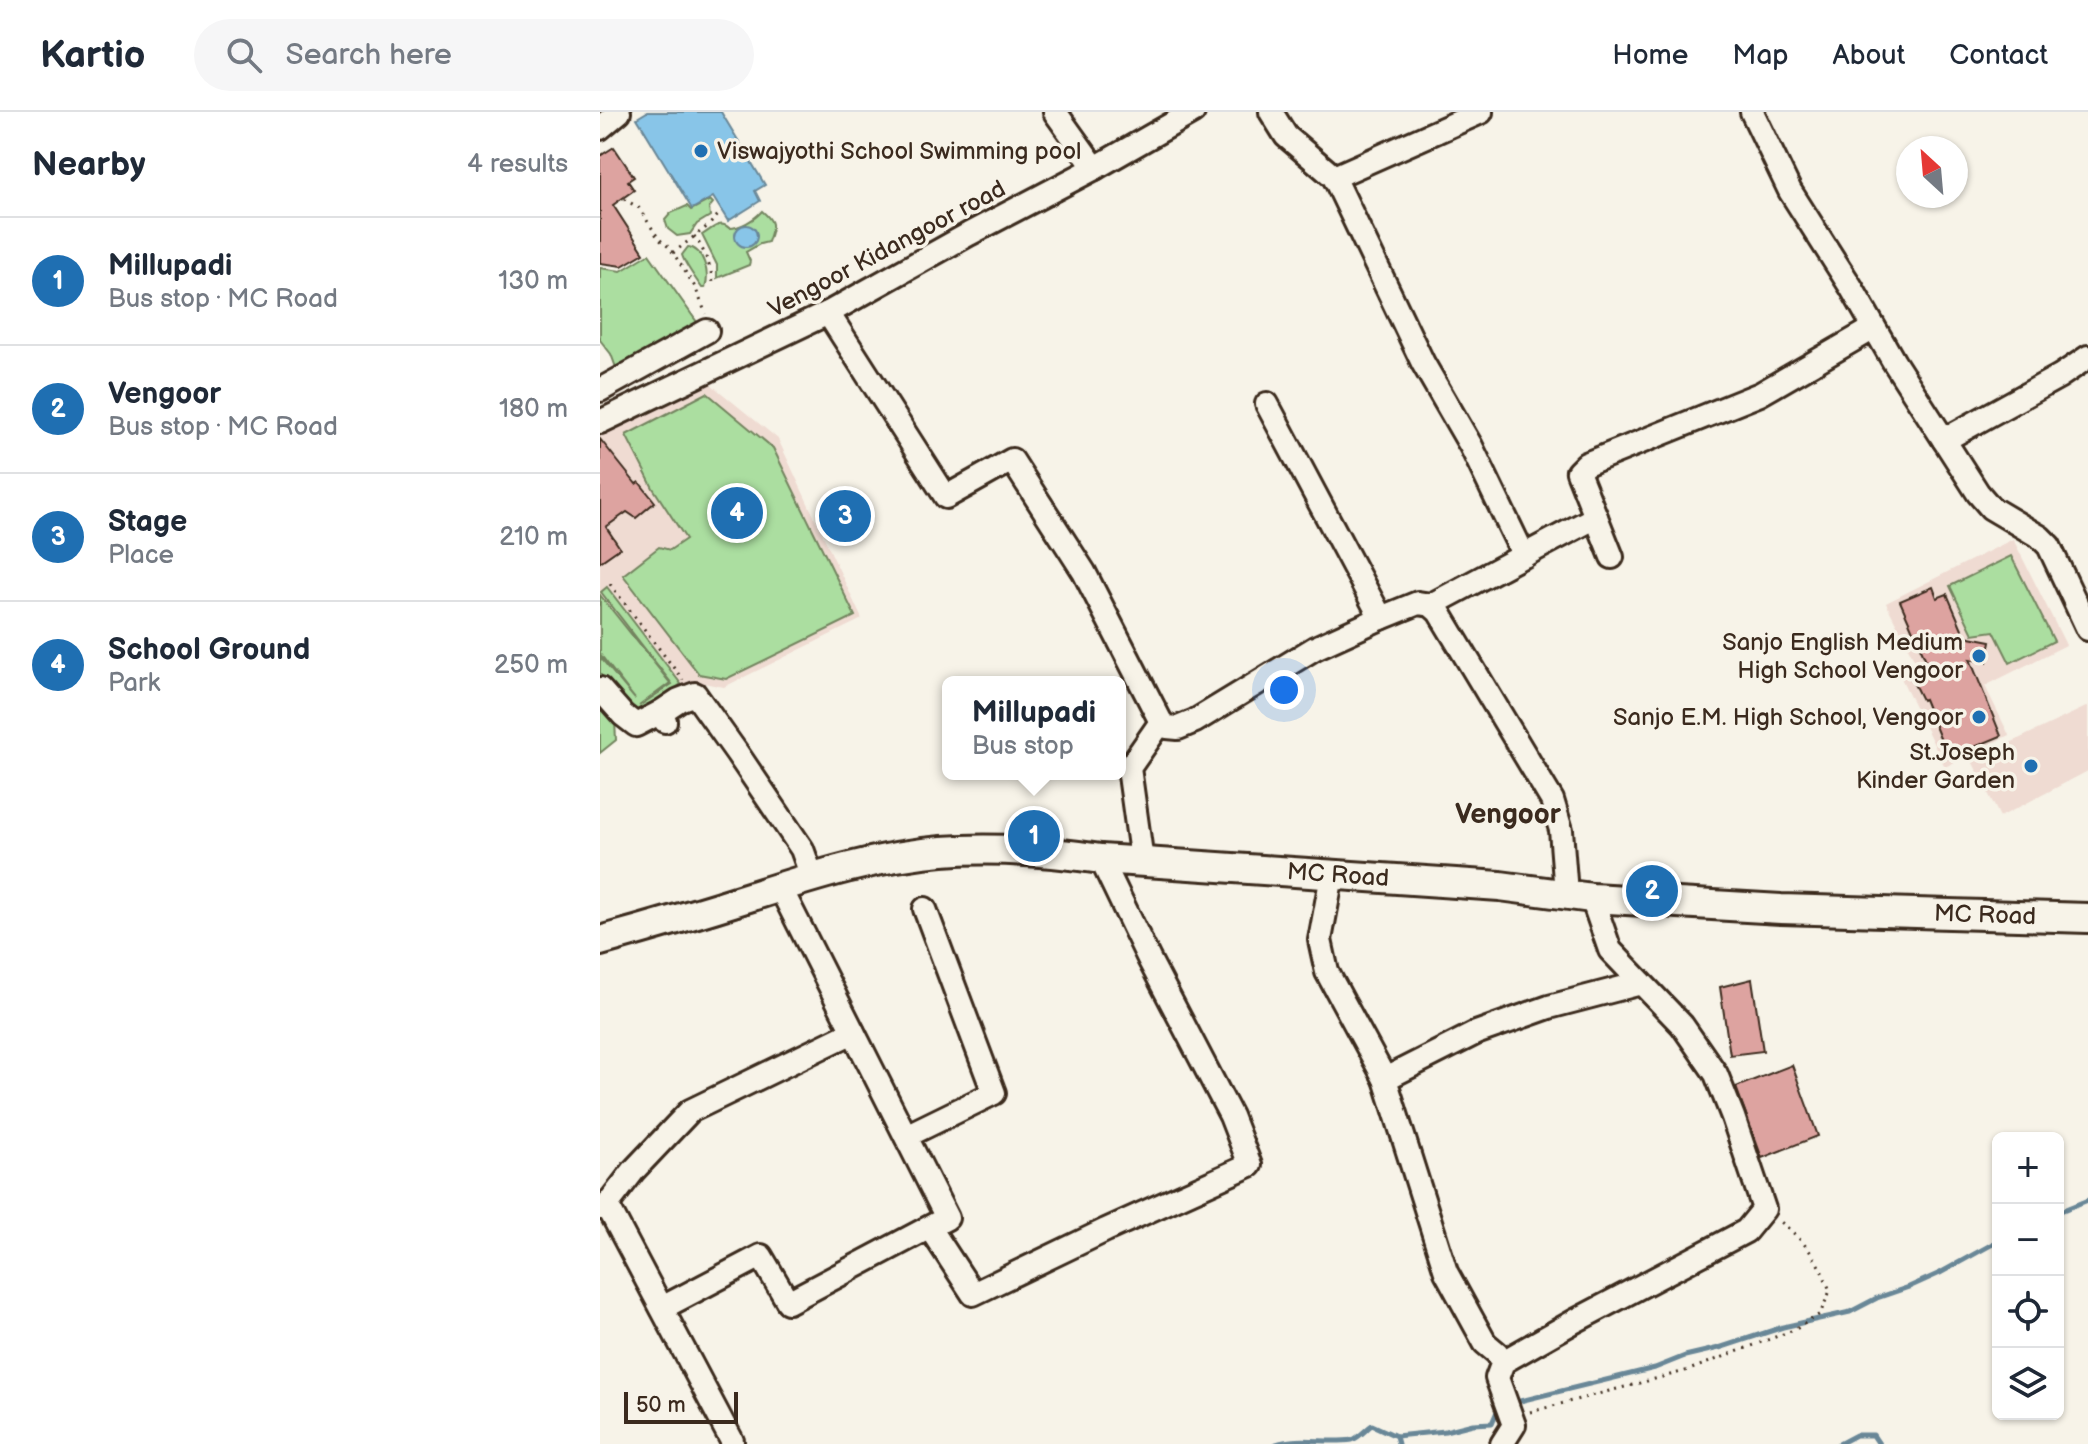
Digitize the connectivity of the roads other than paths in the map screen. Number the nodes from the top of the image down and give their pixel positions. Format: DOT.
graph roads {
  1 [pos="619,112"];
  2 [pos="1055,112"];
  3 [pos="1193,112"];
  4 [pos="1271,112"];
  5 [pos="1481,112"];
  6 [pos="1752,112"];
  7 [pos="600,128"];
  8 [pos="1095,168"];
  9 [pos="1334,177"];
  10 [pos="828,313"];
  11 [pos="1874,328"];
  12 [pos="2088,357"];
  13 [pos="727,361"];
  14 [pos="600,390"];
  15 [pos="1267,404"];
  16 [pos="600,422"];
  17 [pos="1944,440"];
  18 [pos="1596,517"];
  19 [pos="1524,556"];
  20 [pos="1612,557"];
  21 [pos="1431,605"];
  22 [pos="1381,618"];
  23 [pos="2088,629"];
  24 [pos="600,689"];
  25 [pos="1161,722"];
  26 [pos="1101,859"];
  27 [pos="1142,861"];
  28 [pos="1332,875"];
  29 [pos="812,877"];
  30 [pos="780,887"];
  31 [pos="1579,895"];
  32 [pos="925,909"];
  33 [pos="2088,918"];
  34 [pos="600,941"];
  35 [pos="1641,983"];
  36 [pos="853,1032"];
  37 [pos="1385,1079"];
  38 [pos="906,1136"];
  39 [pos="604,1207"];
  40 [pos="930,1228"];
  41 [pos="662,1308"];
  42 [pos="1503,1362"];
  43 [pos="1508,1419"];
  44 [pos="732,1441"];
  1 -- 7 [label="street"];
  2 -- 8 [label="street"];
  3 -- 8 [label="street, Vengoor Kidangoor road"];
  4 -- 9 [label="street"];
  5 -- 9 [label="street"];
  6 -- 11 [label="street"];
  8 -- 10 [label="street, Vengoor Kidangoor road"];
  9 -- 19 [label="street"];
  10 -- 13 [label="street, Vengoor Kidangoor road"];
  10 -- 25 [label="street"];
  11 -- 17 [label="street"];
  11 -- 18 [label="street"];
  12 -- 17 [label="street"];
  13 -- 14 [label="street"];
  13 -- 16 [label="street, Vengoor Kidangoor road"];
  15 -- 22 [label="street"];
  17 -- 23 [label="street"];
  18 -- 19 [label="street"];
  18 -- 20 [label="street"];
  19 -- 21 [label="street"];
  21 -- 22 [label="street"];
  21 -- 31 [label="street"];
  22 -- 25 [label="street"];
  24 -- 29 [label="street"];
  25 -- 27 [label="street"];
  26 -- 27 [label="main road, MC Road"];
  26 -- 29 [label="main road, MC Road"];
  26 -- 40 [label="street"];
  27 -- 28 [label="main road, MC Road"];
  28 -- 31 [label="main road, MC Road"];
  28 -- 37 [label="street"];
  29 -- 30 [label="main road, MC Road"];
  30 -- 34 [label="main road, MC Road"];
  30 -- 36 [label="street"];
  31 -- 33 [label="main road, MC Road"];
  31 -- 35 [label="street"];
  32 -- 38 [label="street"];
  35 -- 37 [label="street"];
  35 -- 42 [label="street"];
  36 -- 38 [label="street"];
  36 -- 39 [label="street"];
  37 -- 42 [label="street"];
  38 -- 40 [label="street"];
  39 -- 41 [label="street"];
  40 -- 41 [label="street"];
  41 -- 44 [label="street"];
  42 -- 43 [label="street"];
}
